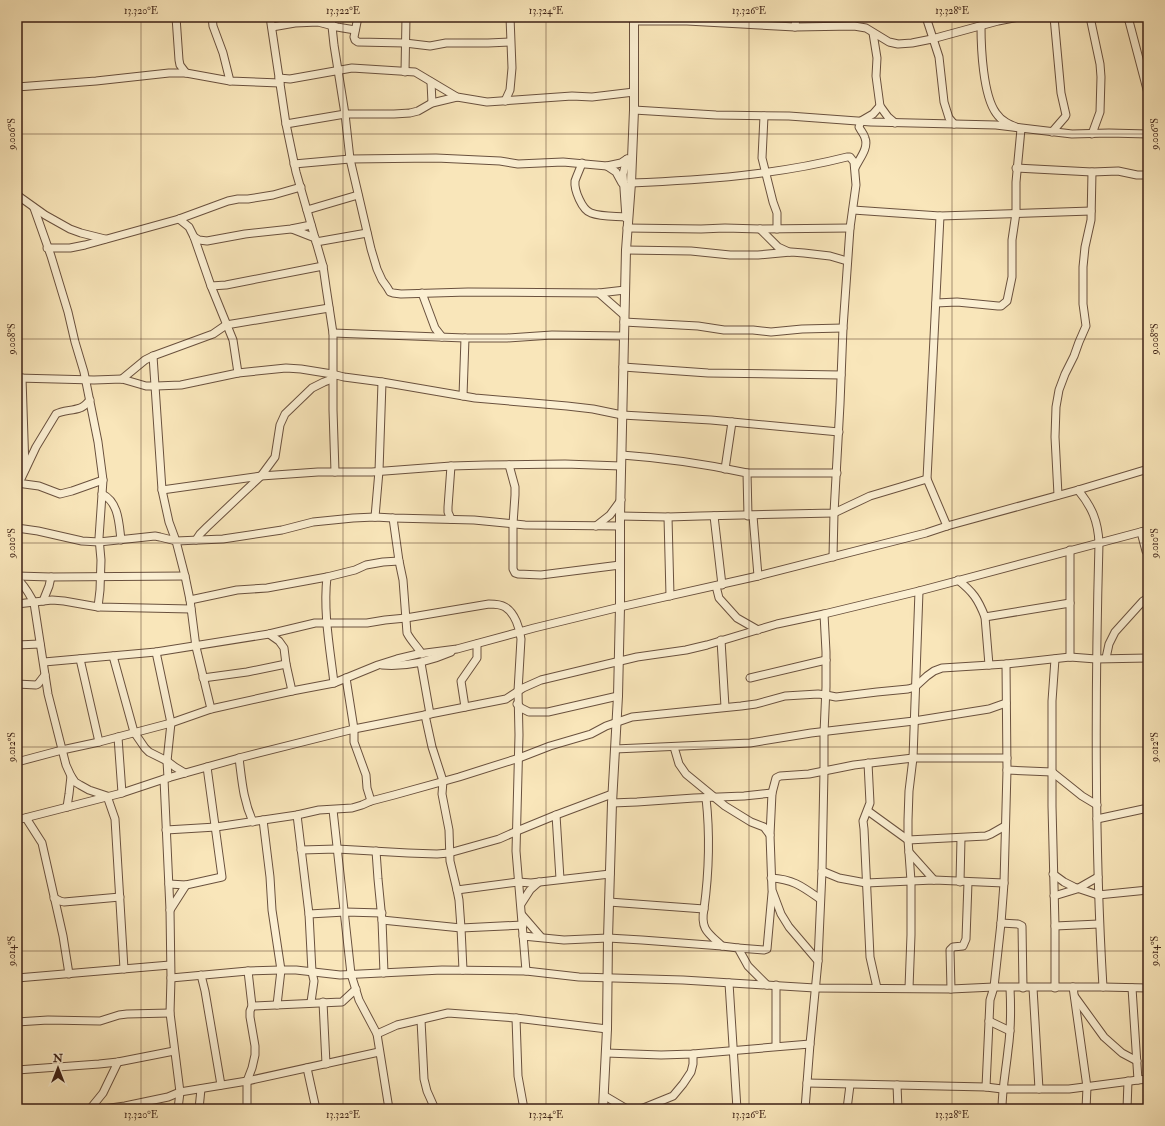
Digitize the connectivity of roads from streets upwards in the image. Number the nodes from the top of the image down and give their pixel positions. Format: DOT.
graph roads {
  1 [pos="176,17"];
  2 [pos="212,17"];
  3 [pos="270,17"];
  4 [pos="331,17"];
  5 [pos="358,17"];
  6 [pos="406,17"];
  7 [pos="510,17"];
  8 [pos="796,17"];
  9 [pos="926,17"];
  10 [pos="1019,17"];
  11 [pos="1054,17"];
  12 [pos="1090,17"];
  13 [pos="1126,17"];
  14 [pos="1010,18"];
  15 [pos="634,19"];
  16 [pos="724,20"];
  17 [pos="332,26"];
  18 [pos="981,26"];
  19 [pos="272,27"];
  20 [pos="795,27"];
  21 [pos="355,30"];
  22 [pos="872,33"];
  23 [pos="932,39"];
  24 [pos="510,42"];
  25 [pos="405,43"];
  26 [pos="338,70"];
  27 [pos="405,72"];
  28 [pos="186,73"];
  29 [pos="280,80"];
  30 [pos="230,81"];
  31 [pos="431,82"];
  32 [pos="17,87"];
  33 [pos="510,90"];
  34 [pos="634,92"];
  35 [pos="1148,93"];
  36 [pos="457,97"];
  37 [pos="515,101"];
  38 [pos="504,102"];
  39 [pos="432,103"];
  40 [pos="880,106"];
  41 [pos="634,110"];
  42 [pos="345,114"];
  43 [pos="764,116"];
  44 [pos="861,121"];
  45 [pos="949,122"];
  46 [pos="895,123"];
  47 [pos="286,124"];
  48 [pos="1021,129"];
  49 [pos="1052,132"];
  50 [pos="1092,134"];
  51 [pos="1148,134"];
  52 [pos="633,146"];
  53 [pos="350,158"];
  54 [pos="627,159"];
  55 [pos="582,163"];
  56 [pos="294,164"];
  57 [pos="607,166"];
  58 [pos="855,168"];
  59 [pos="1016,168"];
  60 [pos="1092,172"];
  61 [pos="766,173"];
  62 [pos="1148,175"];
  63 [pos="627,184"];
  64 [pos="301,187"];
  65 [pos="17,195"];
  66 [pos="358,195"];
  67 [pos="34,208"];
  68 [pos="307,210"];
  69 [pos="853,210"];
  70 [pos="1091,211"];
  71 [pos="1016,213"];
  72 [pos="940,216"];
  73 [pos="179,219"];
  74 [pos="627,223"];
  75 [pos="311,225"];
  76 [pos="850,228"];
  77 [pos="291,229"];
  78 [pos="760,229"];
  79 [pos="777,229"];
  80 [pos="367,233"];
  81 [pos="194,237"];
  82 [pos="105,240"];
  83 [pos="316,240"];
  84 [pos="47,248"];
  85 [pos="55,248"];
  86 [pos="626,250"];
  87 [pos="791,252"];
  88 [pos="51,256"];
  89 [pos="847,261"];
  90 [pos="323,266"];
  91 [pos="226,285"];
  92 [pos="211,286"];
  93 [pos="625,290"];
  94 [pos="422,293"];
  95 [pos="599,293"];
  96 [pos="216,297"];
  97 [pos="936,303"];
  98 [pos="329,308"];
  99 [pos="624,319"];
  100 [pos="226,325"];
  101 [pos="843,328"];
  102 [pos="332,333"];
  103 [pos="624,336"];
  104 [pos="442,337"];
  105 [pos="465,338"];
  106 [pos="153,356"];
  107 [pos="623,367"];
  108 [pos="238,373"];
  109 [pos="841,375"];
  110 [pos="332,376"];
  111 [pos="83,377"];
  112 [pos="20,378"];
  113 [pos="122,379"];
  114 [pos="382,382"];
  115 [pos="156,386"];
  116 [pos="463,396"];
  117 [pos="90,400"];
  118 [pos="622,415"];
  119 [pos="732,422"];
  120 [pos="839,432"];
  121 [pos="622,455"];
  122 [pos="509,465"];
  123 [pos="451,466"];
  124 [pos="621,466"];
  125 [pos="726,469"];
  126 [pos="1148,469"];
  127 [pos="379,471"];
  128 [pos="25,472"];
  129 [pos="335,472"];
  130 [pos="747,472"];
  131 [pos="837,473"];
  132 [pos="261,476"];
  133 [pos="927,479"];
  134 [pos="103,480"];
  135 [pos="18,483"];
  136 [pos="162,490"];
  137 [pos="1078,490"];
  138 [pos="102,494"];
  139 [pos="1058,495"];
  140 [pos="620,500"];
  141 [pos="834,513"];
  142 [pos="620,516"];
  143 [pos="714,516"];
  144 [pos="750,516"];
  145 [pos="375,517"];
  146 [pos="668,517"];
  147 [pos="393,518"];
  148 [pos="451,519"];
  149 [pos="513,524"];
  150 [pos="595,526"];
  151 [pos="620,526"];
  152 [pos="947,526"];
  153 [pos="17,528"];
  154 [pos="1145,531"];
  155 [pos="121,540"];
  156 [pos="196,540"];
  157 [pos="176,541"];
  158 [pos="99,542"];
  159 [pos="1099,543"];
  160 [pos="1070,550"];
  161 [pos="1148,553"];
  162 [pos="832,557"];
  163 [pos="399,561"];
  164 [pos="620,564"];
  165 [pos="185,576"];
  166 [pos="758,576"];
  167 [pos="17,577"];
  168 [pos="51,577"];
  169 [pos="100,577"];
  170 [pos="327,577"];
  171 [pos="958,580"];
  172 [pos="719,585"];
  173 [pos="919,591"];
  174 [pos="670,596"];
  175 [pos="1148,598"];
  176 [pos="190,600"];
  177 [pos="44,601"];
  178 [pos="34,603"];
  179 [pos="1070,603"];
  180 [pos="17,604"];
  181 [pos="98,607"];
  182 [pos="620,607"];
  183 [pos="191,609"];
  184 [pos="824,614"];
  185 [pos="985,617"];
  186 [pos="406,618"];
  187 [pos="327,623"];
  188 [pos="758,630"];
  189 [pos="520,632"];
  190 [pos="269,634"];
  191 [pos="721,640"];
  192 [pos="40,644"];
  193 [pos="477,644"];
  194 [pos="17,645"];
  195 [pos="196,647"];
  196 [pos="457,649"];
  197 [pos="156,652"];
  198 [pos="422,654"];
  199 [pos="113,656"];
  200 [pos="1070,657"];
  201 [pos="1106,658"];
  202 [pos="1148,658"];
  203 [pos="80,659"];
  204 [pos="1055,659"];
  205 [pos="1096,659"];
  206 [pos="826,660"];
  207 [pos="44,662"];
  208 [pos="618,662"];
  209 [pos="421,663"];
  210 [pos="286,664"];
  211 [pos="1006,664"];
  212 [pos="378,665"];
  213 [pos="989,665"];
  214 [pos="1148,668"];
  215 [pos="45,675"];
  216 [pos="203,678"];
  217 [pos="346,678"];
  218 [pos="750,678"];
  219 [pos="334,683"];
  220 [pos="17,684"];
  221 [pos="915,687"];
  222 [pos="292,691"];
  223 [pos="518,691"];
  224 [pos="826,695"];
  225 [pos="618,696"];
  226 [pos="506,699"];
  227 [pos="1006,703"];
  228 [pos="518,705"];
  229 [pos="465,707"];
  230 [pos="725,707"];
  231 [pos="211,709"];
  232 [pos="428,715"];
  233 [pos="617,721"];
  234 [pos="914,721"];
  235 [pos="171,723"];
  236 [pos="354,729"];
  237 [pos="134,732"];
  238 [pos="824,733"];
  239 [pos="118,737"];
  240 [pos="99,742"];
  241 [pos="674,747"];
  242 [pos="615,749"];
  243 [pos="62,750"];
  244 [pos="239,758"];
  245 [pos="519,758"];
  246 [pos="912,758"];
  247 [pos="1007,758"];
  248 [pos="167,761"];
  249 [pos="17,762"];
  250 [pos="868,763"];
  251 [pos="207,767"];
  252 [pos="1007,770"];
  253 [pos="824,771"];
  254 [pos="1052,772"];
  255 [pos="185,773"];
  256 [pos="71,776"];
  257 [pos="166,779"];
  258 [pos="443,781"];
  259 [pos="122,793"];
  260 [pos="772,793"];
  261 [pos="755,794"];
  262 [pos="107,796"];
  263 [pos="714,797"];
  264 [pos="612,798"];
  265 [pos="706,798"];
  266 [pos="371,801"];
  267 [pos="1097,805"];
  268 [pos="771,806"];
  269 [pos="67,807"];
  270 [pos="1148,808"];
  271 [pos="333,810"];
  272 [pos="868,811"];
  273 [pos="297,815"];
  274 [pos="556,815"];
  275 [pos="26,818"];
  276 [pos="1097,819"];
  277 [pos="17,820"];
  278 [pos="263,820"];
  279 [pos="253,822"];
  280 [pos="1005,826"];
  281 [pos="216,827"];
  282 [pos="166,830"];
  283 [pos="517,831"];
  284 [pos="770,835"];
  285 [pos="961,838"];
  286 [pos="908,840"];
  287 [pos="337,849"];
  288 [pos="301,850"];
  289 [pos="376,851"];
  290 [pos="909,852"];
  291 [pos="449,853"];
  292 [pos="822,871"];
  293 [pos="610,874"];
  294 [pos="1053,874"];
  295 [pos="1098,877"];
  296 [pos="771,878"];
  297 [pos="560,879"];
  298 [pos="934,880"];
  299 [pos="911,881"];
  300 [pos="518,882"];
  301 [pos="539,882"];
  302 [pos="960,882"];
  303 [pos="968,882"];
  304 [pos="866,883"];
  305 [pos="1004,883"];
  306 [pos="169,884"];
  307 [pos="186,885"];
  308 [pos="1077,889"];
  309 [pos="457,890"];
  310 [pos="772,890"];
  311 [pos="1148,890"];
  312 [pos="1098,895"];
  313 [pos="1054,896"];
  314 [pos="120,897"];
  315 [pos="54,898"];
  316 [pos="820,899"];
  317 [pos="609,902"];
  318 [pos="521,904"];
  319 [pos="704,909"];
  320 [pos="170,910"];
  321 [pos="345,912"];
  322 [pos="309,914"];
  323 [pos="522,915"];
  324 [pos="382,917"];
  325 [pos="1001,923"];
  326 [pos="1099,924"];
  327 [pos="523,926"];
  328 [pos="1054,926"];
  329 [pos="461,928"];
  330 [pos="523,936"];
  331 [pos="541,937"];
  332 [pos="608,938"];
  333 [pos="722,946"];
  334 [pos="738,948"];
  335 [pos="818,961"];
  336 [pos="170,965"];
  337 [pos="124,969"];
  338 [pos="281,970"];
  339 [pos="463,970"];
  340 [pos="248,971"];
  341 [pos="526,971"];
  342 [pos="312,972"];
  343 [pos="384,973"];
  344 [pos="69,974"];
  345 [pos="352,974"];
  346 [pos="201,975"];
  347 [pos="17,978"];
  348 [pos="170,978"];
  349 [pos="608,978"];
  350 [pos="729,983"];
  351 [pos="767,985"];
  352 [pos="776,985"];
  353 [pos="994,987"];
  354 [pos="1073,987"];
  355 [pos="1103,987"];
  356 [pos="815,988"];
  357 [pos="877,988"];
  358 [pos="909,988"];
  359 [pos="1010,988"];
  360 [pos="1023,988"];
  361 [pos="1033,988"];
  362 [pos="1054,988"];
  363 [pos="1132,988"];
  364 [pos="1148,988"];
  365 [pos="356,989"];
  366 [pos="951,989"];
  367 [pos="1074,995"];
  368 [pos="311,1002"];
  369 [pos="323,1002"];
  370 [pos="277,1005"];
  371 [pos="252,1006"];
  372 [pos="170,1013"];
  373 [pos="516,1018"];
  374 [pos="421,1020"];
  375 [pos="989,1021"];
  376 [pos="17,1022"];
  377 [pos="607,1029"];
  378 [pos="1010,1031"];
  379 [pos="377,1034"];
  380 [pos="810,1044"];
  381 [pos="776,1046"];
  382 [pos="174,1051"];
  383 [pos="733,1051"];
  384 [pos="379,1052"];
  385 [pos="606,1053"];
  386 [pos="693,1054"];
  387 [pos="1137,1061"];
  388 [pos="118,1062"];
  389 [pos="326,1064"];
  390 [pos="307,1068"];
  391 [pos="17,1070"];
  392 [pos="1148,1079"];
  393 [pos="1138,1080"];
  394 [pos="247,1081"];
  395 [pos="1128,1082"];
  396 [pos="807,1083"];
  397 [pos="850,1084"];
  398 [pos="221,1085"];
  399 [pos="897,1085"];
  400 [pos="986,1087"];
  401 [pos="1087,1087"];
  402 [pos="201,1089"];
  403 [pos="1002,1089"];
  404 [pos="1040,1089"];
  405 [pos="180,1092"];
  406 [pos="604,1096"];
  407 [pos="90,1109"];
  408 [pos="103,1109"];
  409 [pos="178,1109"];
  410 [pos="199,1109"];
  411 [pos="247,1109"];
  412 [pos="316,1109"];
  413 [pos="390,1109"];
  414 [pos="435,1109"];
  415 [pos="524,1109"];
  416 [pos="603,1109"];
  417 [pos="627,1109"];
  418 [pos="641,1109"];
  419 [pos="737,1109"];
  420 [pos="805,1109"];
  421 [pos="847,1109"];
  422 [pos="898,1109"];
  423 [pos="1002,1109"];
  424 [pos="1086,1109"];
  425 [pos="1127,1109"];
  1 -- 28 [label="street"];
  2 -- 30 [label="street"];
  3 -- 19 [label="street"];
  4 -- 17 [label="street"];
  5 -- 21 [label="street"];
  6 -- 25 [label="street"];
  7 -- 24 [label="street"];
  8 -- 20 [label="street"];
  9 -- 23 [label="street"];
  10 -- 14 [label="street"];
  11 -- 49 [label="street"];
  12 -- 50 [label="street"];
  13 -- 35 [label="street"];
  14 -- 18 [label="street"];
  15 -- 16 [label="street"];
  15 -- 34 [label="street"];
  16 -- 20 [label="street"];
  17 -- 19 [label="street"];
  17 -- 21 [label="street"];
  17 -- 26 [label="street"];
  18 -- 23 [label="street"];
  18 -- 48 [label="street"];
  19 -- 29 [label="street"];
  20 -- 22 [label="street"];
  21 -- 25 [label="street"];
  22 -- 23 [label="street"];
  22 -- 40 [label="street"];
  23 -- 45 [label="street"];
  24 -- 25 [label="street"];
  24 -- 33 [label="street"];
  25 -- 27 [label="street"];
  26 -- 27 [label="street"];
  26 -- 29 [label="street"];
  26 -- 42 [label="street"];
  27 -- 31 [label="street"];
  28 -- 30 [label="street"];
  28 -- 32 [label="street"];
  29 -- 30 [label="street"];
  29 -- 47 [label="street"];
  31 -- 36 [label="street"];
  31 -- 39 [label="street"];
  33 -- 37 [label="street"];
  33 -- 38 [label="street"];
  34 -- 37 [label="street"];
  34 -- 41 [label="street"];
  36 -- 38 [label="street"];
  36 -- 39 [label="street"];
  37 -- 38 [label="street"];
  39 -- 42 [label="street"];
  40 -- 44 [label="street"];
  40 -- 46 [label="street"];
  41 -- 43 [label="street"];
  41 -- 52 [label="street"];
  42 -- 47 [label="street"];
  42 -- 53 [label="street"];
  43 -- 44 [label="street"];
  43 -- 61 [label="street"];
  44 -- 46 [label="street"];
  44 -- 58 [label="street"];
  45 -- 46 [label="street"];
  45 -- 48 [label="street"];
  47 -- 56 [label="street"];
  48 -- 49 [label="street"];
  48 -- 59 [label="street"];
  49 -- 50 [label="street"];
  50 -- 51 [label="street"];
  52 -- 54 [label="street"];
  52 -- 63 [label="street"];
  53 -- 55 [label="street"];
  53 -- 56 [label="street"];
  53 -- 66 [label="street"];
  54 -- 57 [label="street"];
  54 -- 63 [label="street"];
  55 -- 57 [label="street"];
  55 -- 74 [label="street"];
  56 -- 64 [label="street"];
  57 -- 63 [label="street"];
  58 -- 61 [label="street"];
  58 -- 69 [label="street"];
  59 -- 60 [label="street"];
  59 -- 71 [label="street"];
  60 -- 62 [label="street"];
  60 -- 70 [label="street"];
  61 -- 63 [label="street"];
  61 -- 79 [label="street"];
  63 -- 74 [label="street"];
  64 -- 68 [label="street"];
  64 -- 73 [label="street"];
  65 -- 67 [label="street"];
  66 -- 68 [label="street"];
  66 -- 80 [label="street"];
  67 -- 82 [label="street"];
  67 -- 84 [label="street"];
  68 -- 75 [label="street"];
  69 -- 72 [label="street"];
  69 -- 76 [label="street"];
  70 -- 71 [label="street"];
  70 -- 139 [label="street"];
  71 -- 72 [label="street"];
  71 -- 97 [label="street"];
  72 -- 97 [label="street"];
  73 -- 81 [label="street"];
  73 -- 82 [label="street"];
  74 -- 78 [label="street"];
  74 -- 86 [label="street"];
  75 -- 77 [label="street"];
  75 -- 83 [label="street"];
  76 -- 79 [label="street"];
  76 -- 89 [label="street"];
  77 -- 81 [label="street"];
  77 -- 83 [label="street"];
  78 -- 79 [label="street"];
  78 -- 87 [label="street"];
  80 -- 83 [label="street"];
  80 -- 94 [label="street"];
  81 -- 92 [label="street"];
  82 -- 85 [label="street"];
  83 -- 90 [label="street"];
  84 -- 85 [label="street"];
  84 -- 88 [label="street"];
  85 -- 88 [label="street"];
  86 -- 87 [label="street"];
  86 -- 93 [label="street"];
  87 -- 89 [label="street"];
  88 -- 111 [label="street"];
  89 -- 101 [label="street"];
  90 -- 91 [label="street"];
  90 -- 98 [label="street"];
  91 -- 92 [label="street"];
  91 -- 96 [label="street"];
  92 -- 96 [label="street"];
  93 -- 95 [label="street"];
  93 -- 99 [label="street"];
  94 -- 95 [label="street"];
  94 -- 104 [label="street"];
  95 -- 99 [label="street"];
  96 -- 100 [label="street"];
  97 -- 133 [label="street"];
  98 -- 100 [label="street"];
  98 -- 102 [label="street"];
  99 -- 101 [label="street"];
  99 -- 103 [label="street"];
  100 -- 106 [label="street"];
  100 -- 108 [label="street"];
  101 -- 109 [label="street"];
  102 -- 104 [label="street"];
  102 -- 110 [label="street"];
  103 -- 105 [label="street"];
  103 -- 107 [label="street"];
  104 -- 105 [label="street"];
  105 -- 116 [label="street"];
  106 -- 113 [label="street"];
  106 -- 115 [label="street"];
  107 -- 109 [label="street"];
  107 -- 118 [label="street"];
  108 -- 110 [label="street"];
  108 -- 115 [label="street"];
  109 -- 120 [label="street"];
  110 -- 114 [label="street"];
  110 -- 129 [label="street"];
  110 -- 132 [label="street"];
  111 -- 112 [label="street"];
  111 -- 113 [label="street"];
  111 -- 117 [label="street"];
  112 -- 128 [label="street"];
  113 -- 115 [label="street"];
  114 -- 116 [label="street"];
  114 -- 127 [label="street"];
  115 -- 136 [label="street"];
  116 -- 118 [label="street"];
  117 -- 128 [label="street"];
  117 -- 134 [label="street"];
  118 -- 119 [label="street"];
  118 -- 121 [label="street"];
  119 -- 120 [label="street"];
  119 -- 125 [label="street"];
  120 -- 131 [label="street"];
  121 -- 124 [label="street"];
  121 -- 125 [label="street"];
  122 -- 123 [label="street"];
  122 -- 124 [label="street"];
  122 -- 149 [label="street"];
  123 -- 127 [label="street"];
  123 -- 148 [label="street"];
  124 -- 140 [label="street"];
  125 -- 130 [label="street"];
  126 -- 137 [label="street"];
  127 -- 129 [label="street"];
  127 -- 145 [label="street"];
  128 -- 135 [label="street"];
  129 -- 132 [label="street"];
  130 -- 131 [label="street"];
  130 -- 144 [label="street"];
  131 -- 141 [label="street"];
  132 -- 136 [label="street"];
  132 -- 156 [label="street"];
  133 -- 141 [label="street"];
  133 -- 152 [label="street"];
  134 -- 135 [label="street"];
  134 -- 138 [label="street"];
  136 -- 157 [label="street"];
  137 -- 139 [label="street"];
  137 -- 159 [label="street"];
  138 -- 155 [label="street"];
  138 -- 158 [label="street"];
  139 -- 152 [label="street"];
  140 -- 142 [label="street"];
  140 -- 150 [label="street"];
  141 -- 144 [label="street"];
  141 -- 162 [label="street"];
  142 -- 146 [label="street"];
  142 -- 151 [label="street"];
  143 -- 144 [label="street"];
  143 -- 146 [label="street"];
  143 -- 172 [label="street"];
  144 -- 166 [label="street"];
  145 -- 147 [label="street"];
  145 -- 156 [label="street"];
  146 -- 174 [label="street"];
  147 -- 148 [label="street"];
  147 -- 163 [label="street"];
  148 -- 149 [label="street"];
  149 -- 150 [label="street"];
  149 -- 164 [label="street"];
  150 -- 151 [label="street"];
  151 -- 164 [label="street"];
  152 -- 162 [label="street"];
  153 -- 158 [label="street"];
  154 -- 159 [label="street"];
  154 -- 161 [label="street"];
  155 -- 157 [label="street"];
  155 -- 158 [label="street"];
  156 -- 157 [label="street"];
  157 -- 165 [label="street"];
  158 -- 169 [label="street"];
  159 -- 160 [label="street"];
  159 -- 205 [label="street"];
  160 -- 171 [label="street"];
  160 -- 179 [label="street"];
  162 -- 166 [label="street"];
  163 -- 170 [label="street"];
  163 -- 186 [label="street"];
  164 -- 182 [label="street"];
  165 -- 169 [label="street"];
  165 -- 176 [label="street"];
  166 -- 172 [label="street"];
  167 -- 168 [label="street"];
  167 -- 178 [label="street"];
  168 -- 169 [label="street"];
  168 -- 177 [label="street"];
  169 -- 181 [label="street"];
  170 -- 176 [label="street"];
  170 -- 187 [label="street"];
  171 -- 173 [label="street"];
  171 -- 185 [label="street"];
  172 -- 174 [label="street"];
  172 -- 188 [label="street"];
  173 -- 184 [label="street"];
  173 -- 221 [label="street"];
  174 -- 182 [label="street"];
  175 -- 201 [label="street"];
  176 -- 183 [label="street"];
  177 -- 178 [label="street"];
  177 -- 181 [label="street"];
  178 -- 180 [label="street"];
  178 -- 192 [label="street"];
  179 -- 185 [label="street"];
  179 -- 200 [label="street"];
  181 -- 183 [label="street"];
  182 -- 189 [label="street"];
  182 -- 208 [label="street"];
  183 -- 195 [label="street"];
  184 -- 188 [label="street"];
  184 -- 206 [label="street"];
  185 -- 213 [label="street"];
  186 -- 187 [label="street"];
  186 -- 189 [label="street"];
  186 -- 198 [label="street"];
  187 -- 190 [label="street"];
  187 -- 219 [label="street"];
  188 -- 191 [label="street"];
  189 -- 193 [label="street"];
  189 -- 223 [label="street"];
  190 -- 195 [label="street"];
  190 -- 210 [label="street"];
  191 -- 208 [label="street"];
  191 -- 230 [label="street"];
  192 -- 194 [label="street"];
  192 -- 207 [label="street"];
  193 -- 196 [label="street"];
  193 -- 229 [label="street"];
  195 -- 197 [label="street"];
  195 -- 216 [label="street"];
  196 -- 198 [label="street"];
  196 -- 209 [label="street"];
  197 -- 199 [label="street"];
  197 -- 235 [label="street"];
  198 -- 212 [label="street"];
  199 -- 203 [label="street"];
  199 -- 237 [label="street"];
  200 -- 204 [label="street"];
  200 -- 205 [label="street"];
  201 -- 202 [label="street"];
  201 -- 205 [label="street"];
  202 -- 214 [label="street"];
  203 -- 207 [label="street"];
  203 -- 240 [label="street"];
  204 -- 211 [label="street"];
  204 -- 254 [label="street"];
  205 -- 267 [label="street"];
  206 -- 218 [label="street"];
  206 -- 224 [label="street"];
  207 -- 215 [label="street"];
  208 -- 223 [label="street"];
  208 -- 225 [label="street"];
  209 -- 212 [label="street"];
  209 -- 232 [label="street"];
  210 -- 216 [label="street"];
  210 -- 222 [label="street"];
  211 -- 213 [label="street"];
  211 -- 227 [label="street"];
  212 -- 217 [label="street"];
  213 -- 221 [label="street"];
  215 -- 220 [label="street"];
  215 -- 243 [label="street"];
  216 -- 231 [label="street"];
  217 -- 219 [label="street"];
  217 -- 236 [label="street"];
  219 -- 222 [label="street"];
  221 -- 224 [label="street"];
  221 -- 234 [label="street"];
  222 -- 231 [label="street"];
  223 -- 226 [label="street"];
  223 -- 228 [label="street"];
  224 -- 230 [label="street"];
  224 -- 238 [label="street"];
  225 -- 228 [label="street"];
  225 -- 233 [label="street"];
  226 -- 228 [label="street"];
  226 -- 229 [label="street"];
  227 -- 234 [label="street"];
  227 -- 247 [label="street"];
  228 -- 245 [label="street"];
  229 -- 232 [label="street"];
  230 -- 233 [label="street"];
  231 -- 235 [label="street"];
  232 -- 236 [label="street"];
  232 -- 258 [label="street"];
  233 -- 242 [label="street"];
  233 -- 245 [label="street"];
  234 -- 238 [label="street"];
  234 -- 246 [label="street"];
  235 -- 237 [label="street"];
  235 -- 248 [label="street"];
  236 -- 244 [label="street"];
  236 -- 266 [label="street"];
  237 -- 239 [label="street"];
  237 -- 248 [label="street"];
  238 -- 241 [label="street"];
  238 -- 253 [label="street"];
  239 -- 240 [label="street"];
  239 -- 259 [label="street"];
  240 -- 243 [label="street"];
  241 -- 242 [label="street"];
  241 -- 263 [label="street"];
  242 -- 264 [label="street"];
  243 -- 249 [label="street"];
  243 -- 256 [label="street"];
  244 -- 251 [label="street"];
  244 -- 279 [label="street"];
  245 -- 258 [label="street"];
  245 -- 283 [label="street"];
  246 -- 247 [label="street"];
  246 -- 250 [label="street"];
  246 -- 286 [label="street"];
  247 -- 252 [label="street"];
  248 -- 255 [label="street"];
  248 -- 257 [label="street"];
  250 -- 253 [label="street"];
  250 -- 272 [label="street"];
  251 -- 255 [label="street"];
  251 -- 281 [label="street"];
  252 -- 254 [label="street"];
  252 -- 280 [label="street"];
  253 -- 260 [label="street"];
  253 -- 292 [label="street"];
  254 -- 267 [label="street"];
  254 -- 294 [label="street"];
  255 -- 257 [label="street"];
  256 -- 262 [label="street"];
  256 -- 269 [label="street"];
  257 -- 259 [label="street"];
  257 -- 282 [label="street"];
  258 -- 266 [label="street"];
  258 -- 291 [label="street"];
  259 -- 262 [label="street"];
  260 -- 261 [label="street"];
  260 -- 268 [label="street"];
  261 -- 263 [label="street"];
  261 -- 268 [label="street"];
  262 -- 269 [label="street"];
  262 -- 314 [label="street"];
  263 -- 265 [label="street"];
  263 -- 284 [label="street"];
  264 -- 265 [label="street"];
  264 -- 274 [label="street"];
  264 -- 293 [label="street"];
  265 -- 319 [label="street"];
  266 -- 271 [label="street"];
  267 -- 276 [label="street"];
  268 -- 284 [label="street"];
  269 -- 275 [label="street"];
  270 -- 276 [label="street"];
  271 -- 273 [label="street"];
  271 -- 287 [label="street"];
  272 -- 286 [label="street"];
  272 -- 304 [label="street"];
  273 -- 278 [label="street"];
  273 -- 288 [label="street"];
  274 -- 283 [label="street"];
  274 -- 297 [label="street"];
  275 -- 277 [label="street"];
  275 -- 315 [label="street"];
  276 -- 295 [label="street"];
  278 -- 279 [label="street"];
  278 -- 338 [label="street"];
  279 -- 281 [label="street"];
  280 -- 285 [label="street"];
  280 -- 305 [label="street"];
  281 -- 282 [label="street"];
  281 -- 307 [label="street"];
  282 -- 306 [label="street"];
  283 -- 291 [label="street"];
  283 -- 300 [label="street"];
  284 -- 296 [label="street"];
  285 -- 286 [label="street"];
  285 -- 302 [label="street"];
  286 -- 290 [label="street"];
  287 -- 288 [label="street"];
  287 -- 289 [label="street"];
  287 -- 321 [label="street"];
  288 -- 322 [label="street"];
  289 -- 291 [label="street"];
  289 -- 324 [label="street"];
  290 -- 298 [label="street"];
  290 -- 299 [label="street"];
  291 -- 309 [label="street"];
  292 -- 304 [label="street"];
  292 -- 316 [label="street"];
  293 -- 297 [label="street"];
  293 -- 317 [label="street"];
  294 -- 308 [label="street"];
  294 -- 313 [label="street"];
  295 -- 308 [label="street"];
  295 -- 312 [label="street"];
  296 -- 310 [label="street"];
  296 -- 316 [label="street"];
  297 -- 301 [label="street"];
  298 -- 299 [label="street"];
  298 -- 302 [label="street"];
  299 -- 304 [label="street"];
  299 -- 358 [label="street"];
  300 -- 301 [label="street"];
  300 -- 309 [label="street"];
  300 -- 318 [label="street"];
  301 -- 318 [label="street"];
  302 -- 303 [label="street"];
  303 -- 305 [label="street"];
  303 -- 366 [label="street"];
  304 -- 357 [label="street"];
  305 -- 325 [label="street"];
  306 -- 307 [label="street"];
  306 -- 320 [label="street"];
  307 -- 320 [label="street"];
  308 -- 312 [label="street"];
  308 -- 313 [label="street"];
  309 -- 329 [label="street"];
  310 -- 334 [label="street"];
  310 -- 335 [label="street"];
  311 -- 312 [label="street"];
  312 -- 326 [label="street"];
  313 -- 328 [label="street"];
  314 -- 315 [label="street"];
  314 -- 337 [label="street"];
  315 -- 344 [label="street"];
  316 -- 335 [label="street"];
  317 -- 319 [label="street"];
  317 -- 332 [label="street"];
  318 -- 323 [label="street"];
  319 -- 333 [label="street"];
  320 -- 336 [label="street"];
  321 -- 322 [label="street"];
  321 -- 324 [label="street"];
  321 -- 345 [label="street"];
  322 -- 342 [label="street"];
  323 -- 327 [label="street"];
  323 -- 331 [label="street"];
  324 -- 329 [label="street"];
  324 -- 343 [label="street"];
  325 -- 353 [label="street"];
  325 -- 360 [label="street"];
  326 -- 328 [label="street"];
  326 -- 355 [label="street"];
  327 -- 329 [label="street"];
  327 -- 330 [label="street"];
  328 -- 362 [label="street"];
  329 -- 339 [label="street"];
  330 -- 331 [label="street"];
  330 -- 341 [label="street"];
  331 -- 332 [label="street"];
  332 -- 333 [label="street"];
  332 -- 349 [label="street"];
  333 -- 334 [label="street"];
  334 -- 351 [label="street"];
  335 -- 356 [label="street"];
  336 -- 337 [label="street"];
  336 -- 348 [label="street"];
  337 -- 344 [label="street"];
  338 -- 340 [label="street"];
  338 -- 342 [label="street"];
  338 -- 370 [label="street"];
  339 -- 341 [label="street"];
  339 -- 343 [label="street"];
  340 -- 346 [label="street"];
  340 -- 371 [label="street"];
  341 -- 349 [label="street"];
  342 -- 345 [label="street"];
  342 -- 368 [label="street"];
  343 -- 345 [label="street"];
  344 -- 347 [label="street"];
  345 -- 365 [label="street"];
  346 -- 348 [label="street"];
  346 -- 398 [label="street"];
  348 -- 372 [label="street"];
  349 -- 350 [label="street"];
  349 -- 377 [label="street"];
  350 -- 351 [label="street"];
  350 -- 383 [label="street"];
  351 -- 352 [label="street"];
  352 -- 356 [label="street"];
  352 -- 381 [label="street"];
  353 -- 359 [label="street"];
  353 -- 366 [label="street"];
  353 -- 375 [label="street"];
  354 -- 355 [label="street"];
  354 -- 362 [label="street"];
  354 -- 367 [label="street"];
  355 -- 363 [label="street"];
  356 -- 357 [label="street"];
  356 -- 380 [label="street"];
  357 -- 358 [label="street"];
  358 -- 366 [label="street"];
  359 -- 360 [label="street"];
  359 -- 378 [label="street"];
  360 -- 361 [label="street"];
  361 -- 362 [label="street"];
  361 -- 404 [label="street"];
  363 -- 364 [label="street"];
  363 -- 387 [label="street"];
  365 -- 369 [label="street"];
  365 -- 379 [label="street"];
  367 -- 387 [label="street"];
  367 -- 401 [label="street"];
  368 -- 369 [label="street"];
  368 -- 370 [label="street"];
  369 -- 389 [label="street"];
  370 -- 371 [label="street"];
  371 -- 394 [label="street"];
  372 -- 376 [label="street"];
  372 -- 382 [label="street"];
  373 -- 374 [label="street"];
  373 -- 377 [label="street"];
  373 -- 415 [label="street"];
  374 -- 379 [label="street"];
  374 -- 414 [label="street"];
  375 -- 378 [label="street"];
  375 -- 400 [label="street"];
  377 -- 385 [label="street"];
  378 -- 403 [label="street"];
  379 -- 384 [label="street"];
  380 -- 381 [label="street"];
  380 -- 396 [label="street"];
  381 -- 383 [label="street"];
  382 -- 388 [label="street"];
  382 -- 405 [label="street"];
  383 -- 386 [label="street"];
  383 -- 419 [label="street"];
  384 -- 389 [label="street"];
  384 -- 413 [label="street"];
  385 -- 386 [label="street"];
  385 -- 406 [label="street"];
  386 -- 418 [label="street"];
  387 -- 393 [label="street"];
  388 -- 391 [label="street"];
  388 -- 407 [label="street"];
  389 -- 390 [label="street"];
  390 -- 394 [label="street"];
  390 -- 412 [label="street"];
  392 -- 393 [label="street"];
  393 -- 395 [label="street"];
  394 -- 398 [label="street"];
  394 -- 411 [label="street"];
  395 -- 401 [label="street"];
  395 -- 425 [label="street"];
  396 -- 397 [label="street"];
  396 -- 420 [label="street"];
  397 -- 399 [label="street"];
  397 -- 421 [label="street"];
  398 -- 402 [label="street"];
  399 -- 400 [label="street"];
  399 -- 422 [label="street"];
  400 -- 403 [label="street"];
  401 -- 404 [label="street"];
  401 -- 424 [label="street"];
  402 -- 405 [label="street"];
  402 -- 410 [label="street"];
  403 -- 404 [label="street"];
  403 -- 423 [label="street"];
  405 -- 408 [label="street"];
  405 -- 409 [label="street"];
  406 -- 416 [label="street"];
  406 -- 417 [label="street"];
}
